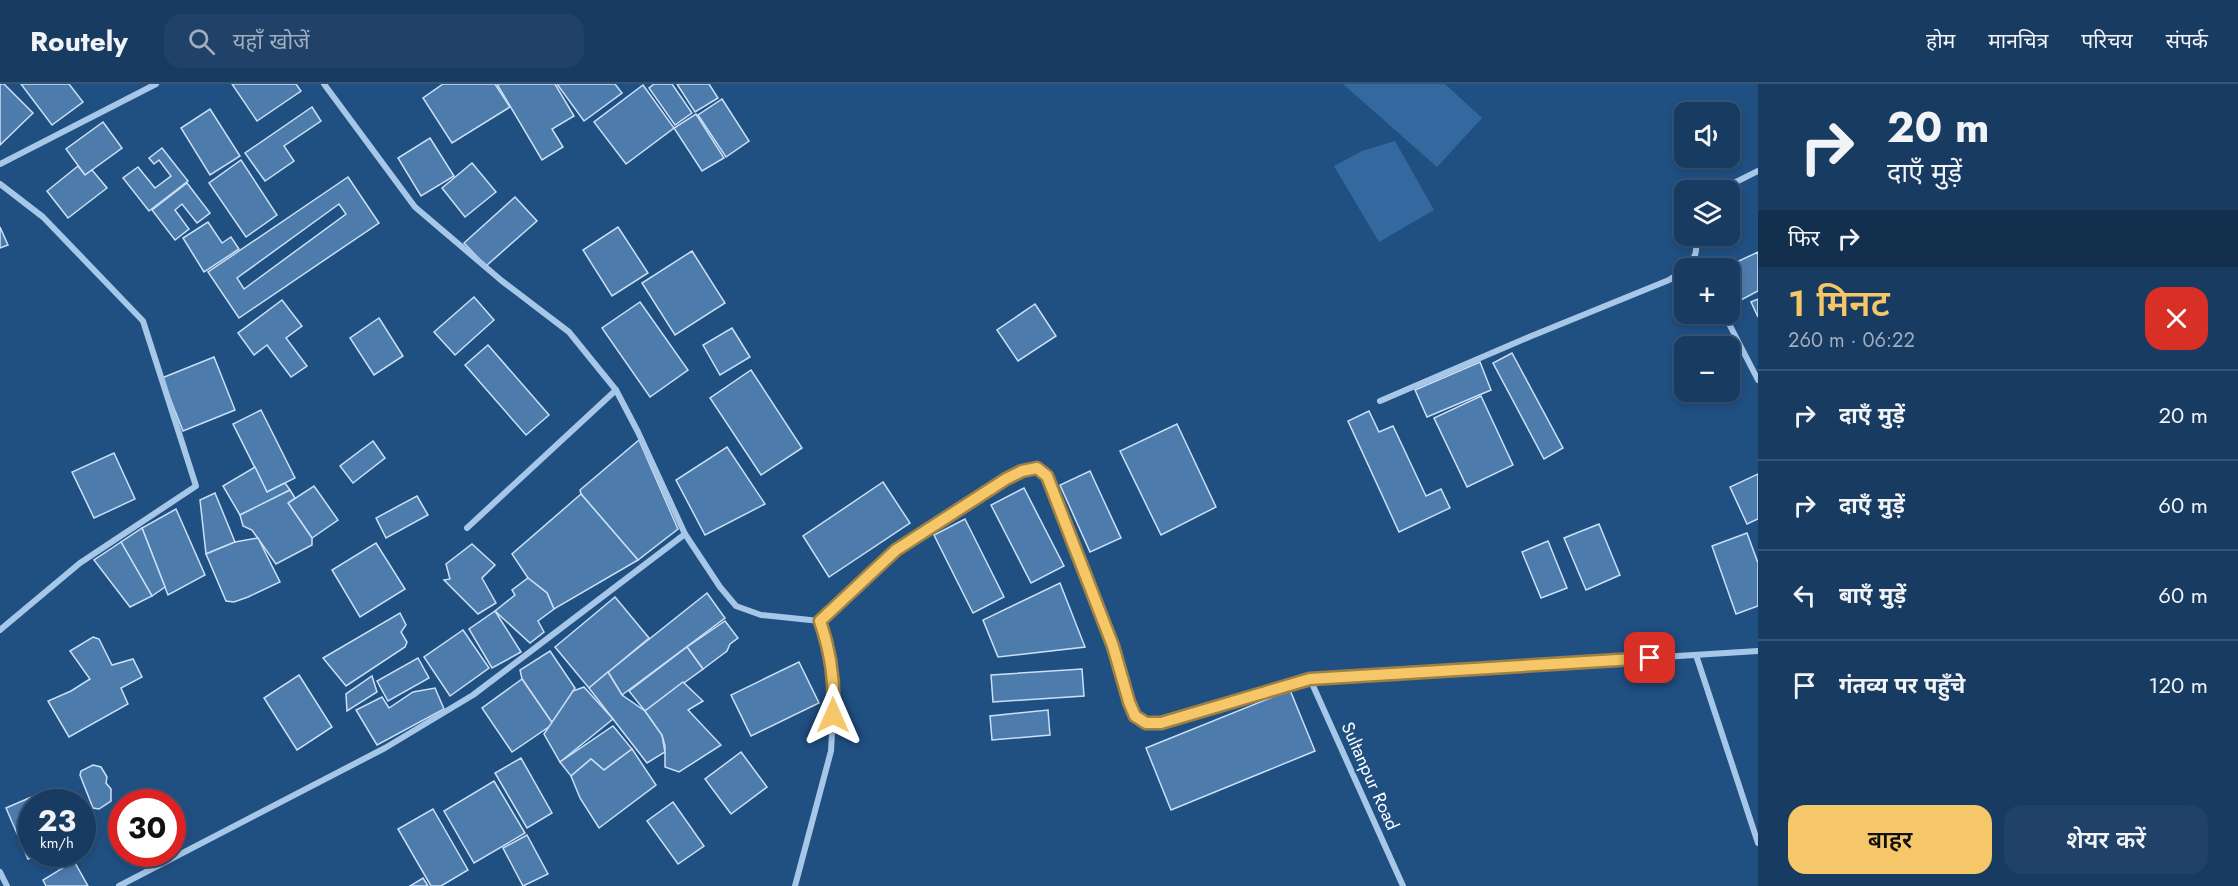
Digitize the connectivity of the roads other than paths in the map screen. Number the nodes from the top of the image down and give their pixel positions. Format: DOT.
graph roads {
  1 [pos="156,84"];
  2 [pos="324,84"];
  3 [pos="0,164"];
  4 [pos="1758,171"];
  5 [pos="1740,180"];
  6 [pos="0,184"];
  7 [pos="1697,246"];
  8 [pos="1696,258"];
  9 [pos="1674,277"];
  10 [pos="1729,324"];
  11 [pos="1758,380"];
  12 [pos="616,390"];
  13 [pos="1380,400"];
  14 [pos="467,528"];
  15 [pos="685,534"];
  16 [pos="820,621"];
  17 [pos="0,630"];
  18 [pos="1758,651"];
  19 [pos="1696,655"];
  20 [pos="1310,679"];
  21 [pos="1758,843"];
  22 [pos="0,872"];
  23 [pos="7,886"];
  24 [pos="119,886"];
  25 [pos="795,886"];
  26 [pos="1403,886"];
  1 -- 3 [label="street"];
  2 -- 12 [label="street"];
  4 -- 5 [label="street"];
  6 -- 17 [label="street"];
  7 -- 8 [label="street"];
  9 -- 13 [label="street"];
  10 -- 11 [label="street"];
  12 -- 14 [label="street"];
  12 -- 15 [label="street"];
  15 -- 16 [label="street"];
  15 -- 24 [label="street"];
  16 -- 20 [label="street"];
  16 -- 25 [label="street"];
  18 -- 19 [label="street"];
  19 -- 20 [label="street"];
  19 -- 21 [label="street"];
  20 -- 26 [label="street, Sultanpur Road"];
  22 -- 23 [label="street"];
}
